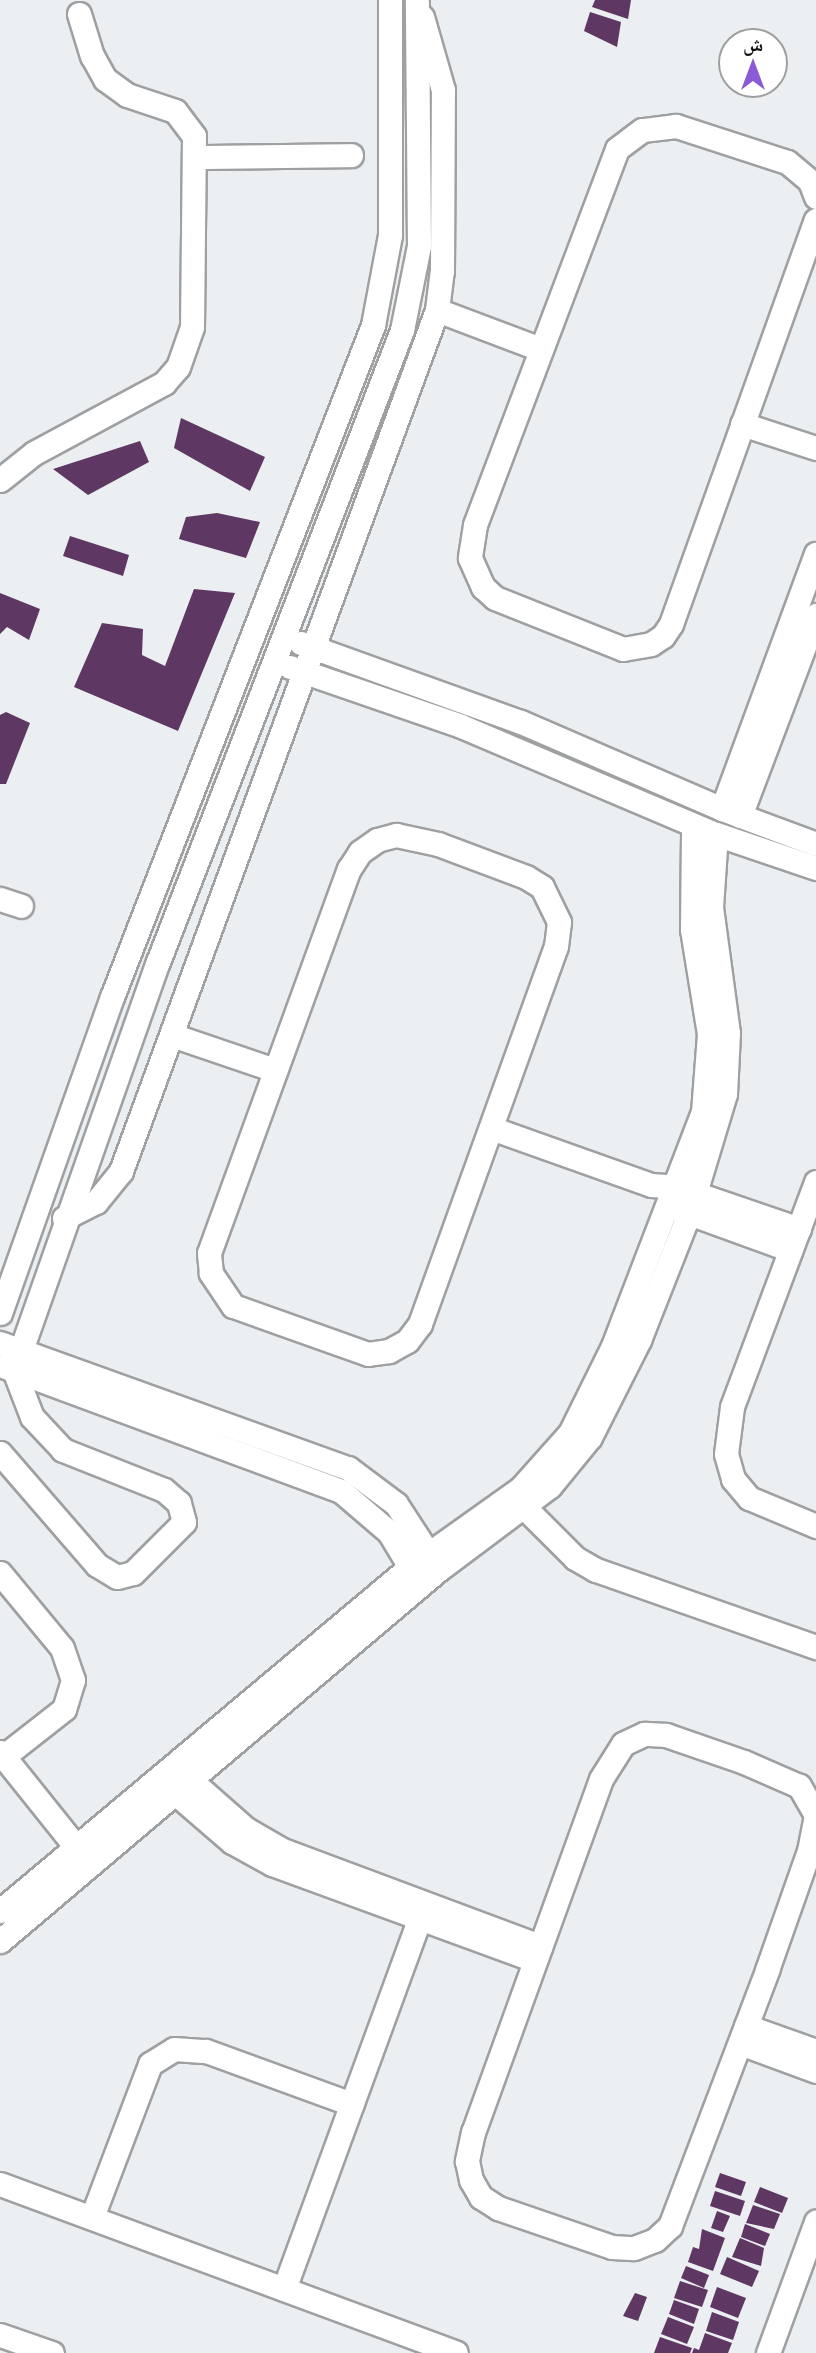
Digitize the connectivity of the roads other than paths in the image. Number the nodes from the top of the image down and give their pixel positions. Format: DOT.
graph roads {
  1 [pos="390,0"];
  2 [pos="417,2"];
  3 [pos="79,14"];
  4 [pos="351,155"];
  5 [pos="197,157"];
  6 [pos="816,197"];
  7 [pos="816,220"];
  8 [pos="437,310"];
  9 [pos="540,349"];
  10 [pos="742,424"];
  11 [pos="816,448"];
  12 [pos="0,480"];
  13 [pos="816,554"];
  14 [pos="816,615"];
  15 [pos="284,635"];
  16 [pos="313,648"];
  17 [pos="274,660"];
  18 [pos="304,673"];
  19 [pos="646,777"];
  20 [pos="636,799"];
  21 [pos="731,813"];
  22 [pos="693,825"];
  23 [pos="716,834"];
  24 [pos="814,843"];
  25 [pos="810,866"];
  26 [pos="172,1035"];
  27 [pos="275,1070"];
  28 [pos="491,1128"];
  29 [pos="816,1182"];
  30 [pos="683,1200"];
  31 [pos="64,1218"];
  32 [pos="795,1239"];
  33 [pos="0,1314"];
  34 [pos="8,1357"];
  35 [pos="0,1453"];
  36 [pos="335,1475"];
  37 [pos="525,1508"];
  38 [pos="816,1526"];
  39 [pos="434,1561"];
  40 [pos="0,1573"];
  41 [pos="416,1576"];
  42 [pos="816,1647"];
  43 [pos="2,1754"];
  44 [pos="182,1785"];
  45 [pos="816,1815"];
  46 [pos="76,1847"];
  47 [pos="317,1872"];
  48 [pos="0,1911"];
  49 [pos="419,1920"];
  50 [pos="0,1941"];
  51 [pos="538,1953"];
  52 [pos="743,2035"];
  53 [pos="816,2051"];
  54 [pos="816,2071"];
  55 [pos="352,2104"];
  56 [pos="0,2184"];
  57 [pos="92,2217"];
  58 [pos="816,2222"];
  59 [pos="284,2288"];
  60 [pos="0,2335"];
  61 [pos="52,2353"];
  62 [pos="456,2353"];
  63 [pos="768,2353"];
  1 -- 33 [label="street"];
  2 -- 8 [label="street"];
  2 -- 15 [label="street"];
  3 -- 5 [label="street"];
  4 -- 5 [label="street"];
  5 -- 12 [label="street"];
  6 -- 9 [label="street"];
  7 -- 10 [label="street"];
  8 -- 9 [label="street"];
  8 -- 16 [label="street"];
  9 -- 10 [label="street"];
  10 -- 11 [label="street"];
  13 -- 21 [label="street"];
  14 -- 21 [label="street"];
  15 -- 16 [label="street"];
  15 -- 17 [label="street"];
  16 -- 18 [label="street"];
  16 -- 19 [label="street"];
  17 -- 18 [label="street"];
  17 -- 31 [label="street"];
  18 -- 20 [label="street"];
  18 -- 26 [label="street"];
  19 -- 20 [label="street"];
  19 -- 21 [label="street"];
  20 -- 22 [label="street"];
  21 -- 24 [label="street"];
  22 -- 23 [label="street"];
  22 -- 30 [label="street"];
  23 -- 25 [label="street"];
  23 -- 30 [label="street"];
  24 -- 25 [label="street"];
  26 -- 27 [label="street"];
  26 -- 31 [label="street"];
  27 -- 28 [label="street"];
  27 -- 28 [label="street"];
  28 -- 30 [label="street"];
  29 -- 32 [label="street"];
  30 -- 32 [label="street"];
  30 -- 37 [label="street"];
  30 -- 39 [label="street"];
  31 -- 34 [label="street"];
  32 -- 38 [label="street"];
  34 -- 35 [label="street"];
  34 -- 36 [label="street"];
  36 -- 39 [label="street"];
  36 -- 41 [label="street"];
  37 -- 39 [label="street"];
  37 -- 42 [label="street"];
  39 -- 41 [label="street"];
  40 -- 43 [label="street"];
  41 -- 44 [label="street"];
  41 -- 46 [label="street"];
  43 -- 46 [label="street"];
  44 -- 47 [label="street"];
  44 -- 50 [label="street"];
  45 -- 51 [label="street"];
  45 -- 52 [label="street"];
  46 -- 48 [label="street"];
  47 -- 49 [label="street"];
  47 -- 51 [label="street"];
  49 -- 51 [label="street"];
  49 -- 55 [label="street"];
  51 -- 52 [label="street"];
  52 -- 53 [label="street"];
  52 -- 54 [label="street"];
  55 -- 57 [label="street"];
  55 -- 59 [label="street"];
  56 -- 57 [label="street"];
  57 -- 59 [label="street"];
  58 -- 63 [label="street"];
  59 -- 62 [label="street"];
  60 -- 61 [label="street"];
}
